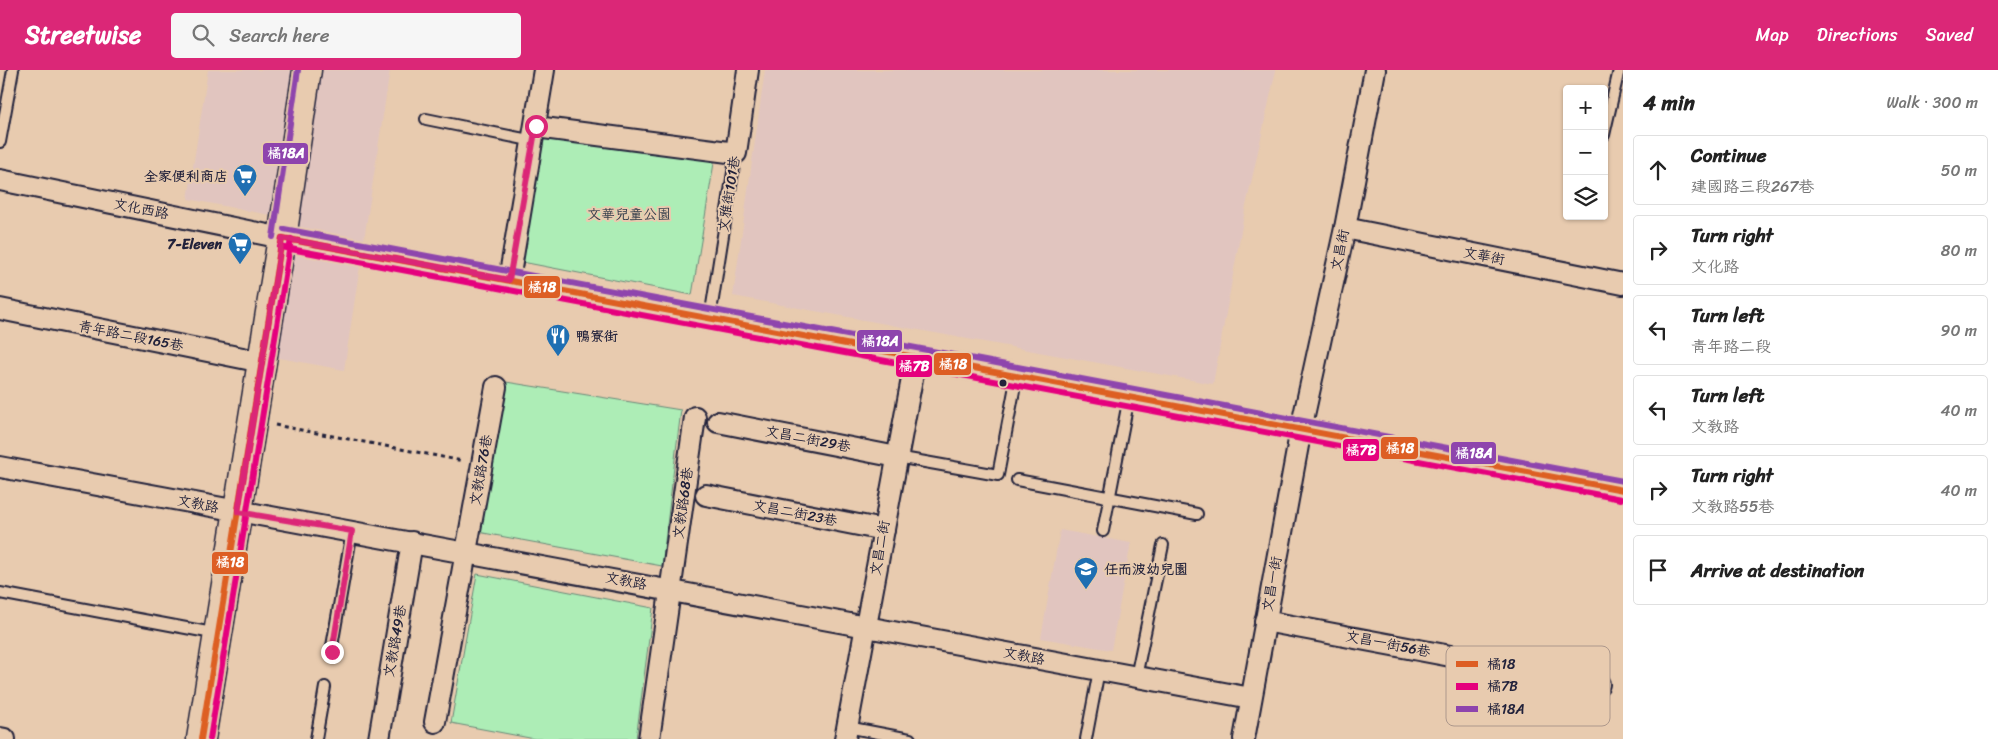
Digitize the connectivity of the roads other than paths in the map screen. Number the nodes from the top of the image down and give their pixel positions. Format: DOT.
graph roads {
  1 [pos="14,70"];
  2 [pos="307,70"];
  3 [pos="544,70"];
  4 [pos="748,70"];
  5 [pos="1376,70"];
  6 [pos="1619,70"];
  7 [pos="426,119"];
  8 [pos="1605,130"];
  9 [pos="535,134"];
  10 [pos="0,142"];
  11 [pos="736,153"];
  12 [pos="0,180"];
  13 [pos="1345,228"];
  14 [pos="282,238"];
  15 [pos="509,280"];
  16 [pos="1623,284"];
  17 [pos="0,310"];
  18 [pos="710,318"];
  19 [pos="916,356"];
  20 [pos="262,362"];
  21 [pos="1017,376"];
  22 [pos="496,388"];
  23 [pos="1129,397"];
  24 [pos="695,417"];
  25 [pos="718,422"];
  26 [pos="1301,429"];
  27 [pos="897,457"];
  28 [pos="0,467"];
  29 [pos="1017,480"];
  30 [pos="1623,490"];
  31 [pos="706,496"];
  32 [pos="1110,498"];
  33 [pos="238,512"];
  34 [pos="1197,514"];
  35 [pos="884,530"];
  36 [pos="352,531"];
  37 [pos="1104,531"];
  38 [pos="412,542"];
  39 [pos="1163,545"];
  40 [pos="466,552"];
  41 [pos="670,590"];
  42 [pos="0,593"];
  43 [pos="1266,621"];
  44 [pos="866,627"];
  45 [pos="218,634"];
  46 [pos="332,652"];
  47 [pos="1446,655"];
  48 [pos="1098,670"];
  49 [pos="1136,677"];
  50 [pos="325,687"];
  51 [pos="1251,698"];
  52 [pos="436,722"];
  53 [pos="846,733"];
  54 [pos="0,738"];
  55 [pos="5,739"];
  56 [pos="201,739"];
  57 [pos="316,739"];
  58 [pos="378,739"];
  59 [pos="651,739"];
  60 [pos="910,739"];
  61 [pos="1086,739"];
  62 [pos="1244,739"];
  1 -- 10 [label="lane"];
  2 -- 14 [label="street"];
  3 -- 9 [label="street"];
  4 -- 11 [label="street, 文雅街101巷"];
  5 -- 13 [label="street, 文昌街"];
  6 -- 8 [label="lane"];
  7 -- 9 [label="lane"];
  9 -- 11 [label="street"];
  9 -- 15 [label="street"];
  11 -- 18 [label="lane, 文雅街101巷"];
  12 -- 14 [label="street, 文化西路"];
  13 -- 16 [label="street, 文華街"];
  13 -- 26 [label="street, 文昌街"];
  14 -- 15 [label="street, 文化西路"];
  14 -- 20 [label="street"];
  15 -- 18 [label="street, 文化西路"];
  17 -- 20 [label="street, 青年路二段165巷"];
  18 -- 19 [label="street, 文化西路"];
  19 -- 21 [label="street, 文化西路"];
  19 -- 27 [label="street, 文昌二街"];
  20 -- 33 [label="street"];
  21 -- 23 [label="street, 文化西路"];
  21 -- 27 [label="lane"];
  22 -- 40 [label="street, 文教路76巷"];
  23 -- 26 [label="street, 文化西路"];
  23 -- 32 [label="lane"];
  24 -- 41 [label="street, 文教路68巷"];
  25 -- 27 [label="street, 文昌二街29巷"];
  26 -- 30 [label="street, 文化西路"];
  26 -- 43 [label="street, 文昌一街"];
  27 -- 35 [label="street, 文昌二街"];
  28 -- 33 [label="street, 文教路"];
  29 -- 32 [label="lane"];
  31 -- 35 [label="street, 文昌二街23巷"];
  32 -- 34 [label="lane"];
  32 -- 37 [label="lane"];
  33 -- 36 [label="street, 文教路"];
  33 -- 45 [label="street"];
  35 -- 44 [label="street, 文昌二街"];
  36 -- 38 [label="street, 文教路"];
  36 -- 46 [label="lane"];
  38 -- 40 [label="street, 文教路"];
  38 -- 58 [label="street, 文教路49巷"];
  39 -- 49 [label="lane"];
  40 -- 41 [label="street, 文教路"];
  40 -- 52 [label="street, 文教路76巷"];
  41 -- 44 [label="street, 文教路"];
  41 -- 59 [label="street, 文教路68巷"];
  42 -- 45 [label="lane"];
  43 -- 47 [label="street, 文昌一街56巷"];
  43 -- 51 [label="street, 文昌一街"];
  44 -- 48 [label="street, 文教路"];
  44 -- 53 [label="street, 文昌二街"];
  45 -- 56 [label="street"];
  48 -- 49 [label="street, 文教路"];
  48 -- 61 [label="lane"];
  49 -- 51 [label="street, 文教路"];
  50 -- 57 [label="lane"];
  51 -- 62 [label="street, 文昌一街"];
  53 -- 60 [label="lane"];
  54 -- 55 [label="street"];
}
